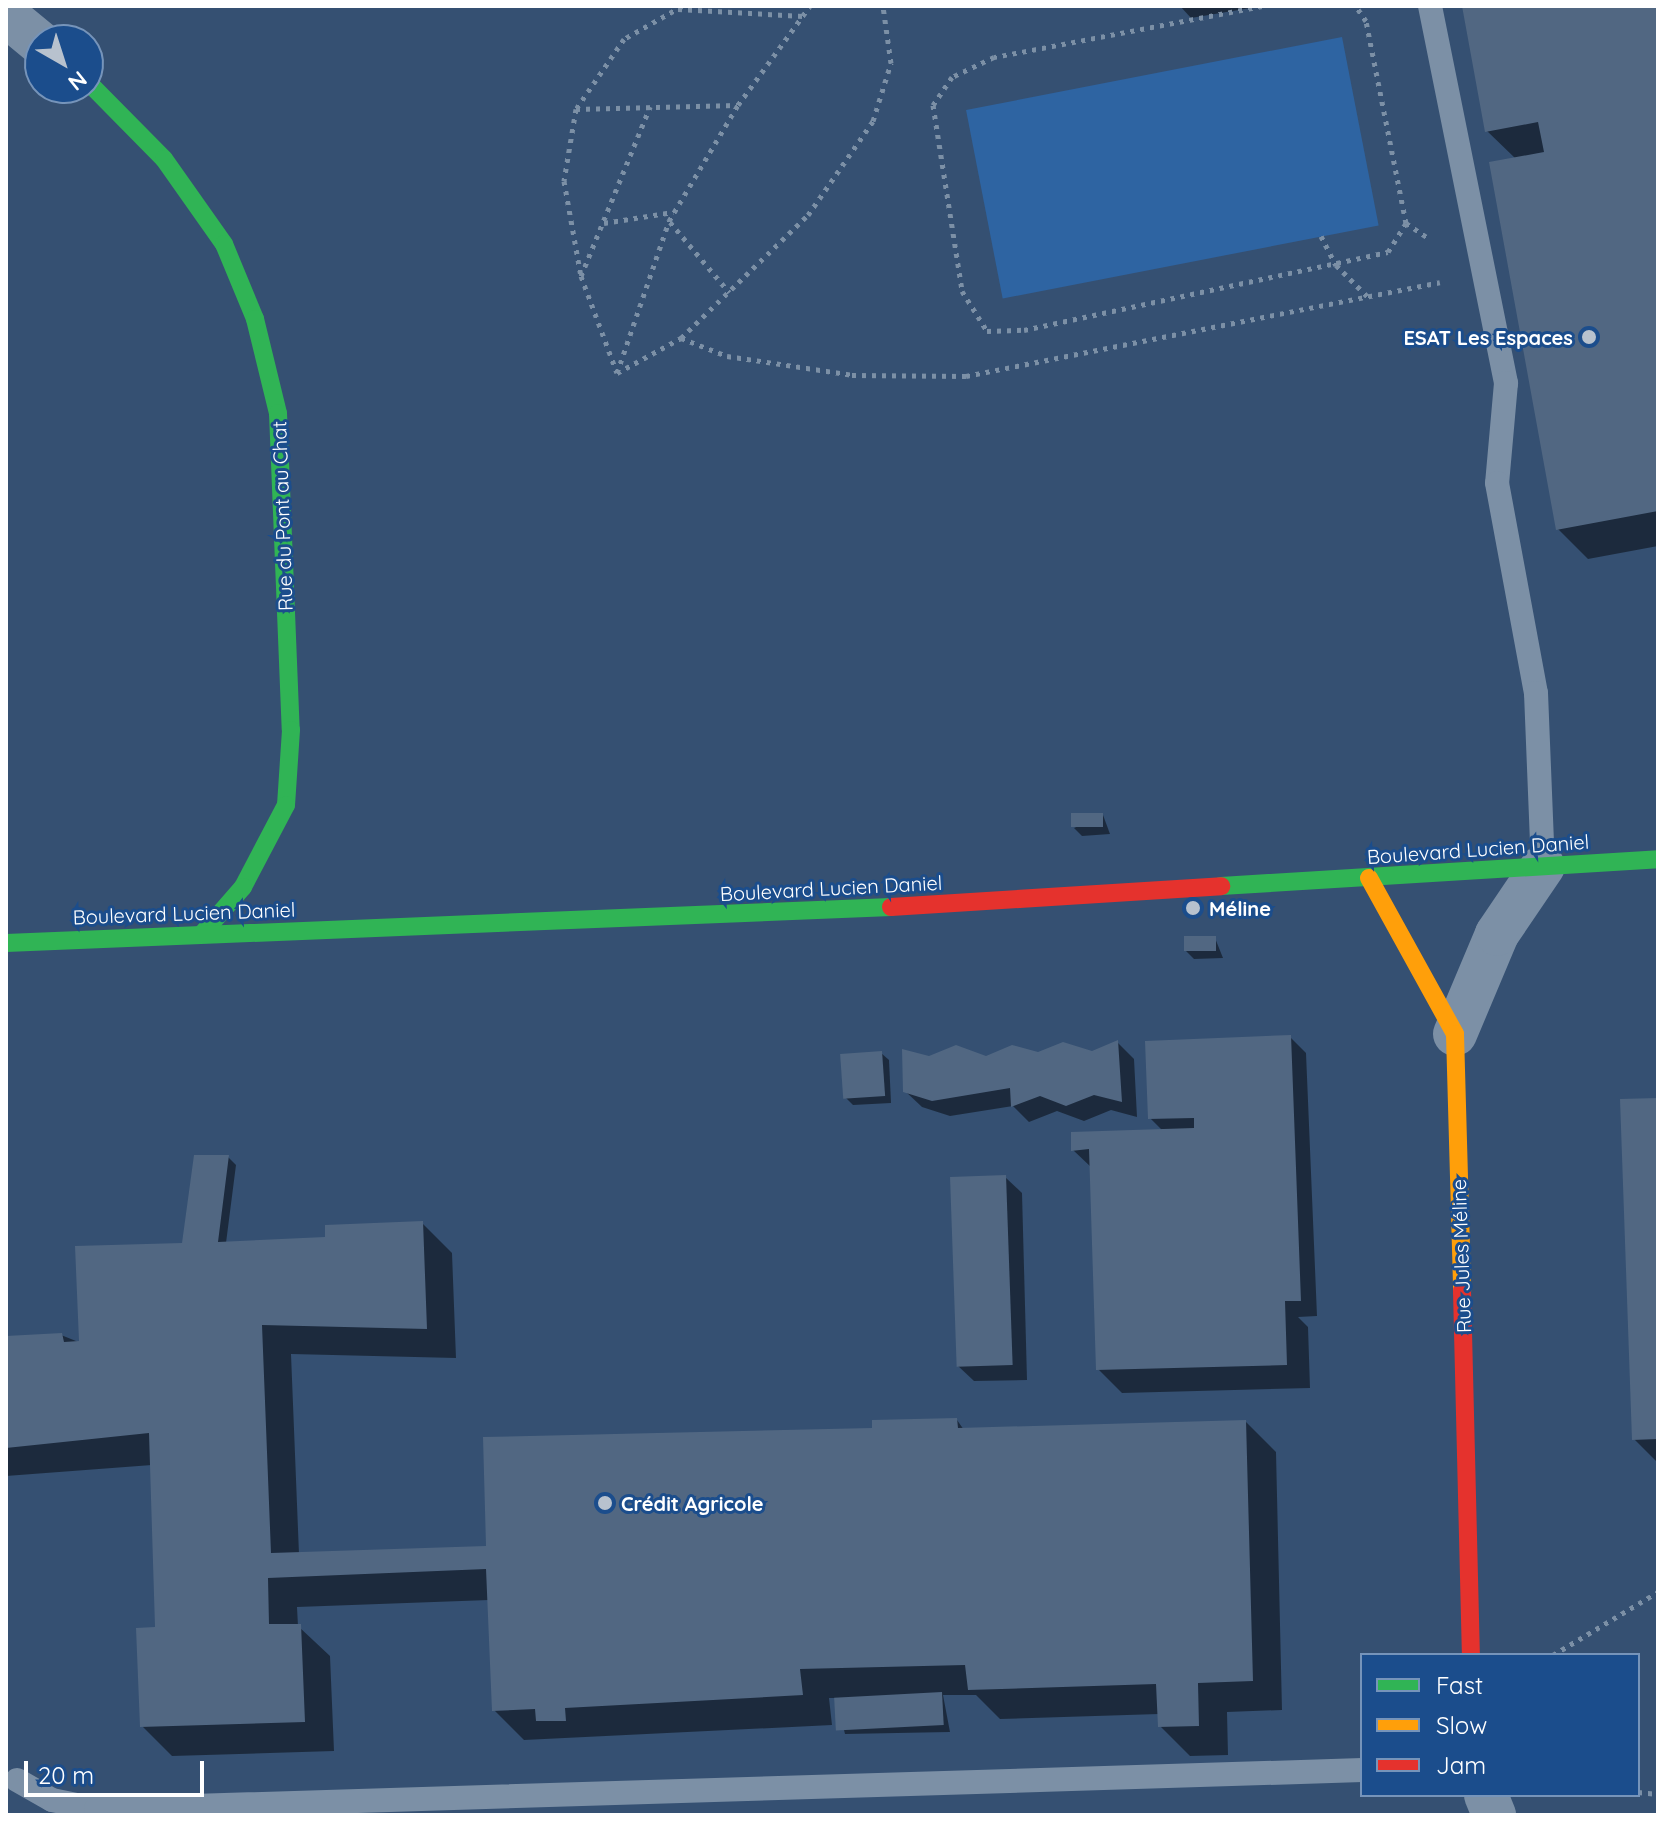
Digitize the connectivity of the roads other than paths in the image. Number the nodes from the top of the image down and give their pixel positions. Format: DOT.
graph roads {
  1 [pos="1430,6"];
  2 [pos="6,15"];
  3 [pos="24,30"];
  4 [pos="104,98"];
  5 [pos="1658,859"];
  6 [pos="1543,866"];
  7 [pos="1369,878"];
  8 [pos="202,934"];
  9 [pos="6,943"];
  10 [pos="1455,1034"];
  11 [pos="1471,1653"];
  12 [pos="1360,1770"];
  13 [pos="17,1780"];
  1 -- 6 [label="lane"];
  2 -- 3 [label="street"];
  4 -- 8 [label="street, Rue du Pont au Chat"];
  5 -- 6 [label="street, Boulevard Lucien Daniel"];
  6 -- 7 [label="street, Boulevard Lucien Daniel"];
  6 -- 10 [label="street"];
  7 -- 8 [label="street, Boulevard Lucien Daniel"];
  7 -- 10 [label="street, Rue Jules Méline"];
  8 -- 9 [label="street, Boulevard Lucien Daniel"];
  10 -- 11 [label="street, Rue Jules Méline"];
  12 -- 13 [label="lane"];
}
